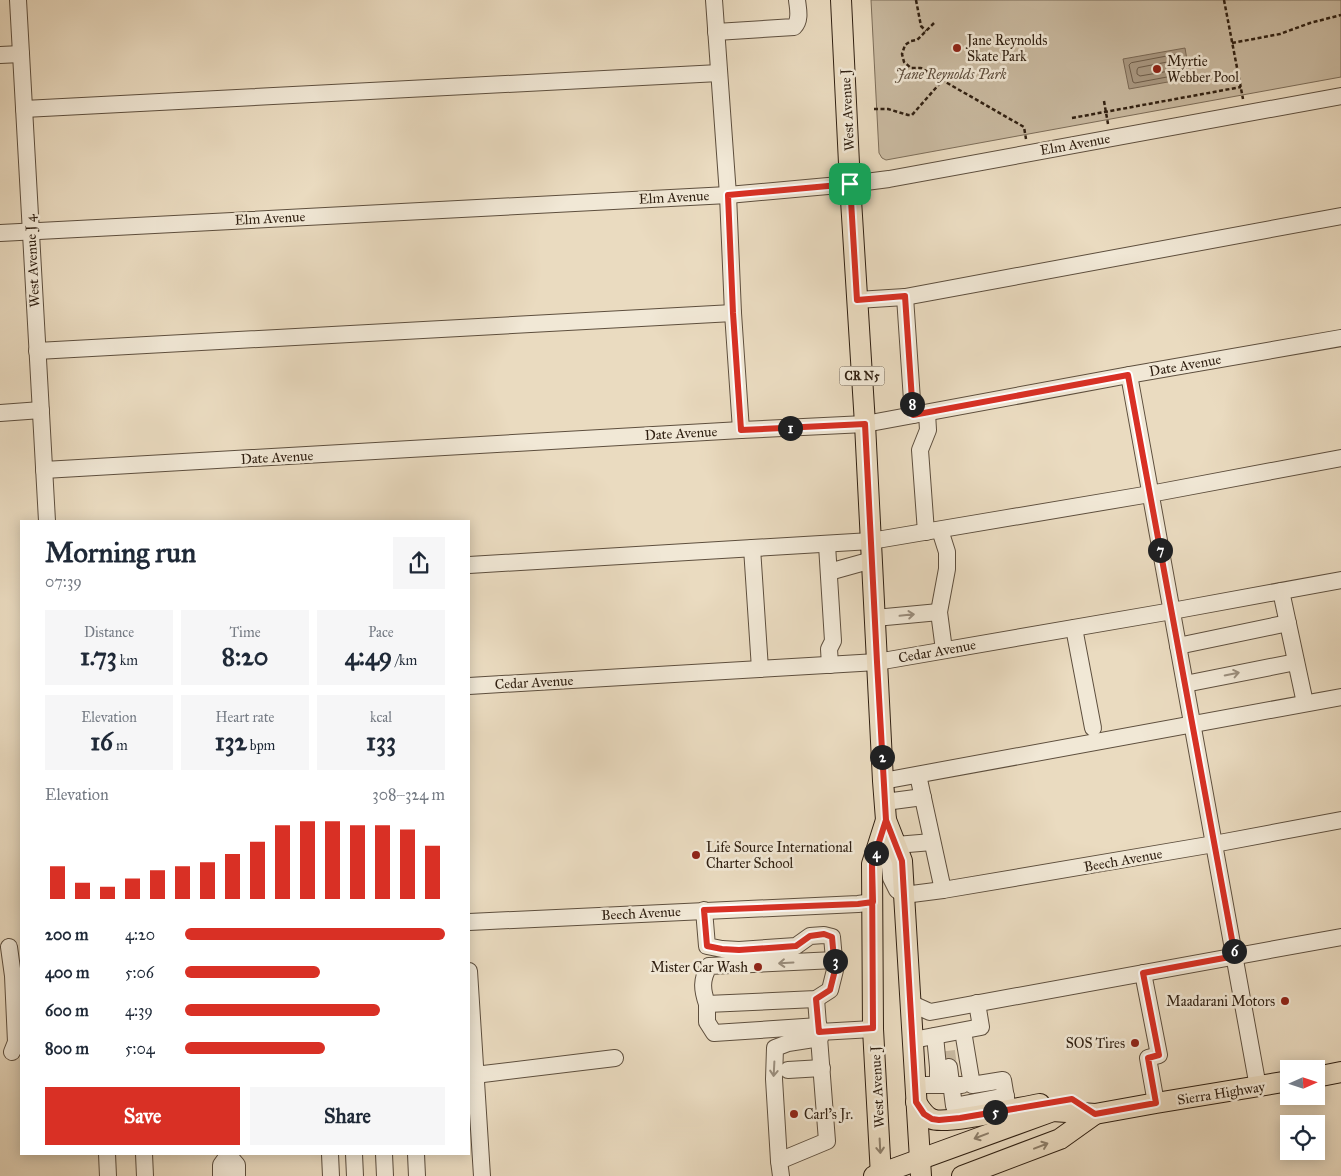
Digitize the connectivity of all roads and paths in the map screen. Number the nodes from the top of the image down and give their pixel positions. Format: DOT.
graph roads {
  1 [pos="18,0"];
  2 [pos="714,0"];
  3 [pos="797,0"];
  4 [pos="841,0"];
  5 [pos="916,0"];
  6 [pos="1224,0"];
  7 [pos="1341,15"];
  8 [pos="934,23"];
  9 [pos="926,31"];
  10 [pos="716,32"];
  11 [pos="1232,43"];
  12 [pos="21,54"];
  13 [pos="0,55"];
  14 [pos="719,73"];
  15 [pos="942,81"];
  16 [pos="1240,87"];
  17 [pos="1341,96"];
  18 [pos="1243,99"];
  19 [pos="1104,101"];
  20 [pos="24,108"];
  21 [pos="874,109"];
  22 [pos="1106,112"];
  23 [pos="1072,118"];
  24 [pos="1108,124"];
  25 [pos="1026,139"];
  26 [pos="850,184"];
  27 [pos="728,195"];
  28 [pos="1341,216"];
  29 [pos="31,231"];
  30 [pos="0,233"];
  31 [pos="905,296"];
  32 [pos="857,300"];
  33 [pos="733,313"];
  34 [pos="1341,338"];
  35 [pos="37,351"];
  36 [pos="1128,375"];
  37 [pos="41,410"];
  38 [pos="0,413"];
  39 [pos="920,414"];
  40 [pos="865,424"];
  41 [pos="741,430"];
  42 [pos="1341,458"];
  43 [pos="44,470"];
  44 [pos="1150,494"];
  45 [pos="47,520"];
  46 [pos="933,531"];
  47 [pos="827,545"];
  48 [pos="752,548"];
  49 [pos="872,550"];
  50 [pos="470,565"];
  51 [pos="829,572"];
  52 [pos="1341,580"];
  53 [pos="1281,591"];
  54 [pos="1172,611"];
  55 [pos="939,612"];
  56 [pos="875,618"];
  57 [pos="1288,623"];
  58 [pos="1074,628"];
  59 [pos="1178,646"];
  60 [pos="944,650"];
  61 [pos="877,662"];
  62 [pos="1296,662"];
  63 [pos="830,665"];
  64 [pos="760,669"];
  65 [pos="1185,684"];
  66 [pos="470,686"];
  67 [pos="1341,697"];
  68 [pos="1305,703"];
  69 [pos="1192,725"];
  70 [pos="1093,728"];
  71 [pos="918,775"];
  72 [pos="883,781"];
  73 [pos="923,797"];
  74 [pos="885,811"];
  75 [pos="1341,820"];
  76 [pos="932,842"];
  77 [pos="1214,844"];
  78 [pos="896,845"];
  79 [pos="943,890"];
  80 [pos="904,895"];
  81 [pos="873,902"];
  82 [pos="704,910"];
  83 [pos="470,922"];
  84 [pos="1341,937"];
  85 [pos="10,947"];
  86 [pos="1235,956"];
  87 [pos="835,960"];
  88 [pos="1143,973"];
  89 [pos="470,988"];
  90 [pos="816,999"];
  91 [pos="910,1003"];
  92 [pos="977,1003"];
  93 [pos="707,1004"];
  94 [pos="873,1028"];
  95 [pos="963,1031"];
  96 [pos="819,1032"];
  97 [pos="941,1035"];
  98 [pos="912,1040"];
  99 [pos="11,1052"];
  100 [pos="615,1058"];
  101 [pos="822,1068"];
  102 [pos="788,1070"];
  103 [pos="1341,1072"];
  104 [pos="475,1075"];
  105 [pos="1325,1075"];
  106 [pos="1280,1083"];
  107 [pos="944,1085"];
  108 [pos="972,1085"];
  109 [pos="1258,1087"];
  110 [pos="916,1093"];
  111 [pos="1007,1103"];
  112 [pos="1156,1103"];
  113 [pos="473,1106"];
  114 [pos="1095,1114"];
  115 [pos="107,1155"];
  116 [pos="144,1155"];
  117 [pos="330,1155"];
  118 [pos="354,1155"];
  119 [pos="384,1155"];
  120 [pos="416,1155"];
  121 [pos="780,1168"];
  122 [pos="920,1168"];
  123 [pos="879,1175"];
  124 [pos="108,1176"];
  125 [pos="145,1176"];
  126 [pos="222,1176"];
  127 [pos="237,1176"];
  128 [pos="331,1176"];
  129 [pos="355,1176"];
  130 [pos="385,1176"];
  131 [pos="417,1176"];
  132 [pos="482,1176"];
  133 [pos="962,1176"];
  1 -- 12 [label="street, West Avenue J 4"];
  2 -- 10 [label="street"];
  3 -- 10 [label="street"];
  4 -- 26 [label="main road, West Avenue J / CR N5"];
  5 -- 9 [label="path"];
  6 -- 11 [label="path"];
  7 -- 11 [label="path"];
  8 -- 9 [label="path"];
  9 -- 15 [label="path"];
  10 -- 14 [label="street"];
  11 -- 16 [label="path"];
  12 -- 13 [label="street"];
  12 -- 20 [label="street, West Avenue J 4"];
  14 -- 20 [label="street"];
  14 -- 27 [label="street"];
  15 -- 21 [label="path"];
  15 -- 25 [label="path"];
  16 -- 18 [label="path"];
  16 -- 22 [label="path"];
  17 -- 26 [label="street, Elm Avenue"];
  19 -- 22 [label="path"];
  20 -- 29 [label="street, West Avenue J 4"];
  22 -- 23 [label="path"];
  22 -- 24 [label="path"];
  26 -- 27 [label="street, Elm Avenue"];
  26 -- 32 [label="main road, West Avenue J / CR N5"];
  27 -- 29 [label="street, Elm Avenue"];
  27 -- 33 [label="street"];
  28 -- 31 [label="street"];
  29 -- 30 [label="street, Elm Avenue"];
  29 -- 35 [label="street, West Avenue J 4"];
  31 -- 32 [label="street"];
  31 -- 39 [label="street"];
  32 -- 40 [label="main road, West Avenue J / CR N5"];
  33 -- 35 [label="street"];
  33 -- 41 [label="street"];
  34 -- 36 [label="street, Date Avenue"];
  35 -- 37 [label="street, West Avenue J 4"];
  36 -- 39 [label="street, Date Avenue"];
  36 -- 44 [label="street"];
  37 -- 38 [label="street"];
  37 -- 43 [label="street, West Avenue J 4"];
  39 -- 40 [label="street, Date Avenue"];
  39 -- 46 [label="street"];
  40 -- 41 [label="street, Date Avenue"];
  40 -- 49 [label="main road, West Avenue J / CR N5"];
  41 -- 43 [label="street, Date Avenue"];
  42 -- 44 [label="street"];
  43 -- 45 [label="street, West Avenue J 4"];
  44 -- 46 [label="street"];
  44 -- 54 [label="street"];
  46 -- 49 [label="street"];
  46 -- 55 [label="street"];
  47 -- 48 [label="street"];
  47 -- 49 [label="street"];
  47 -- 51 [label="street"];
  48 -- 50 [label="street"];
  48 -- 64 [label="street"];
  49 -- 51 [label="street"];
  49 -- 56 [label="main road, West Avenue J / CR N5"];
  51 -- 63 [label="street"];
  52 -- 53 [label="street, Cedar Avenue"];
  53 -- 54 [label="street, Cedar Avenue"];
  53 -- 57 [label="street"];
  54 -- 58 [label="street, Cedar Avenue"];
  54 -- 59 [label="street"];
  56 -- 55 [label="street, one-way"];
  55 -- 60 [label="street"];
  56 -- 61 [label="main road, West Avenue J / CR N5"];
  57 -- 59 [label="street"];
  57 -- 62 [label="street"];
  58 -- 60 [label="street, Cedar Avenue"];
  58 -- 70 [label="street"];
  59 -- 65 [label="street"];
  60 -- 61 [label="street, Cedar Avenue"];
  61 -- 63 [label="street, Cedar Avenue"];
  61 -- 72 [label="main road, West Avenue J / CR N5"];
  65 -- 62 [label="street, one-way"];
  62 -- 68 [label="street"];
  63 -- 64 [label="street, Cedar Avenue"];
  64 -- 66 [label="street, Cedar Avenue"];
  65 -- 69 [label="street"];
  67 -- 68 [label="street"];
  68 -- 69 [label="street"];
  69 -- 71 [label="street"];
  69 -- 77 [label="street"];
  71 -- 72 [label="street"];
  71 -- 73 [label="street"];
  72 -- 74 [label="main road, West Avenue J / CR N5"];
  73 -- 74 [label="street"];
  73 -- 76 [label="street"];
  74 -- 78 [label="main road, West Avenue J / CR N5"];
  74 -- 80 [label="street"];
  74 -- 81 [label="main road, West Avenue J"];
  75 -- 77 [label="street, Beech Avenue"];
  76 -- 78 [label="street"];
  76 -- 79 [label="street"];
  77 -- 79 [label="street, Beech Avenue"];
  77 -- 86 [label="street"];
  78 -- 80 [label="main road, West Avenue J / CR N5"];
  79 -- 80 [label="street, Beech Avenue"];
  80 -- 91 [label="main road, West Avenue J / CR N5"];
  81 -- 82 [label="street, Beech Avenue"];
  81 -- 94 [label="main road, West Avenue J"];
  82 -- 83 [label="street, Beech Avenue"];
  82 -- 87 [label="street"];
  84 -- 86 [label="street"];
  85 -- 99 [label="street"];
  86 -- 88 [label="street"];
  86 -- 109 [label="street"];
  87 -- 90 [label="street"];
  87 -- 93 [label="street, one-way"];
  88 -- 92 [label="street"];
  88 -- 112 [label="street"];
  89 -- 104 [label="street"];
  90 -- 93 [label="street"];
  90 -- 96 [label="street"];
  91 -- 92 [label="street"];
  91 -- 98 [label="main road, West Avenue J / CR N5"];
  92 -- 95 [label="street"];
  93 -- 96 [label="street"];
  94 -- 96 [label="street"];
  94 -- 123 [label="main road, West Avenue J, one-way"];
  95 -- 97 [label="street"];
  95 -- 108 [label="street"];
  96 -- 101 [label="street"];
  96 -- 121 [label="street, one-way"];
  97 -- 98 [label="street"];
  97 -- 107 [label="street"];
  97 -- 107 [label="street"];
  98 -- 110 [label="main road, West Avenue J / CR N5"];
  100 -- 104 [label="street"];
  101 -- 102 [label="street"];
  101 -- 121 [label="street"];
  103 -- 105 [label="main road"];
  104 -- 113 [label="street"];
  106 -- 109 [label="main road, Sierra Highway"];
  107 -- 108 [label="street"];
  107 -- 110 [label="street"];
  107 -- 111 [label="street"];
  108 -- 111 [label="street"];
  109 -- 112 [label="main road, Sierra Highway"];
  110 -- 111 [label="main road"];
  110 -- 122 [label="main road, West Avenue J / CR N5"];
  111 -- 114 [label="main road"];
  112 -- 114 [label="main road, Sierra Highway"];
  113 -- 132 [label="street"];
  114 -- 122 [label="main road, Sierra Highway, one-way"];
  133 -- 114 [label="main road, Sierra Highway, one-way"];
  115 -- 124 [label="street"];
  116 -- 125 [label="street"];
  117 -- 128 [label="street"];
  118 -- 129 [label="street"];
  119 -- 130 [label="street"];
  120 -- 131 [label="street"];
  122 -- 123 [label="main road, Sierra Highway"];
  126 -- 127 [label="street"];
}
